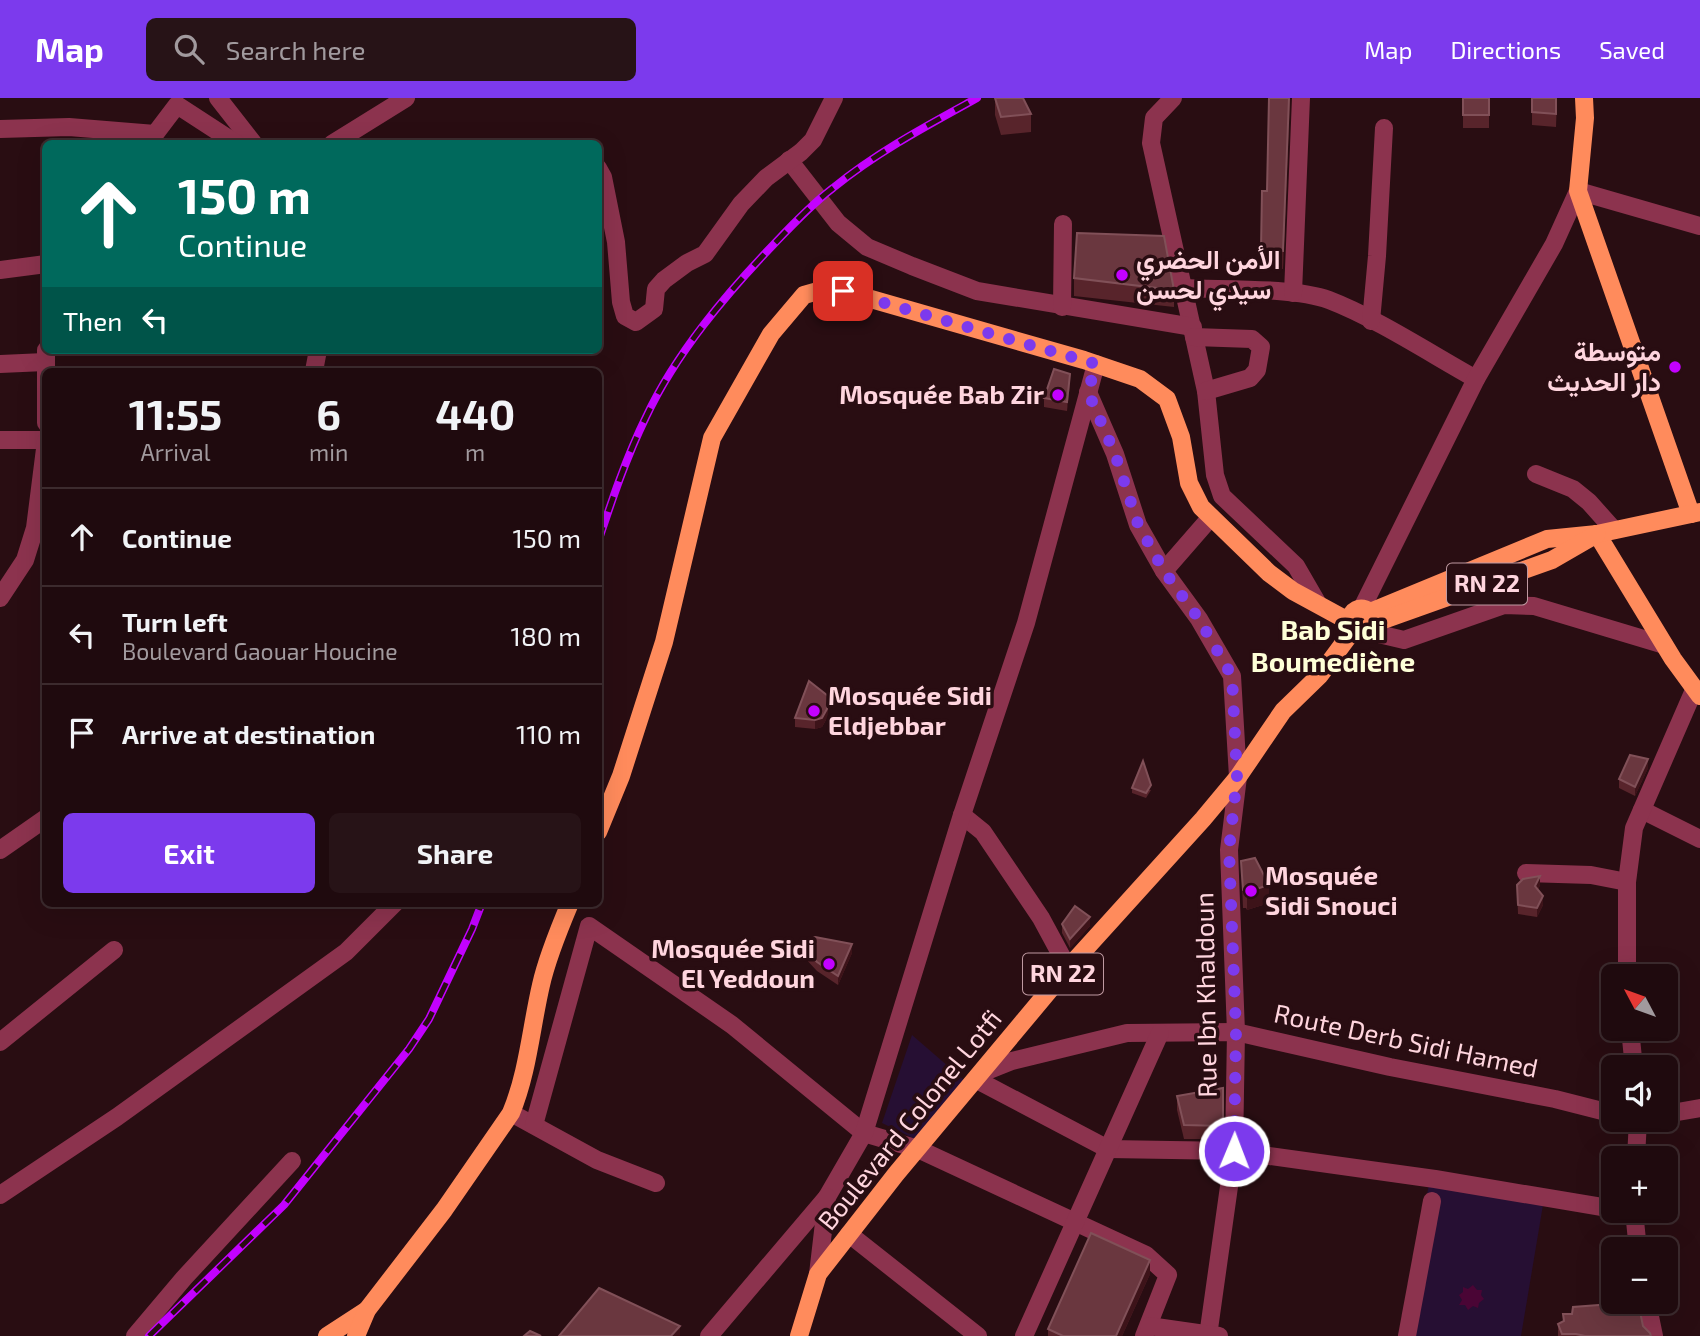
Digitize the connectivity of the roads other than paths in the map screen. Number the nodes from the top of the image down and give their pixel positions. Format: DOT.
graph roads {
  1 [pos="218,98"];
  2 [pos="406,98"];
  3 [pos="834,98"];
  4 [pos="1173,98"];
  5 [pos="1301,98"];
  6 [pos="1584,98"];
  7 [pos="1384,128"];
  8 [pos="0,129"];
  9 [pos="76,136"];
  10 [pos="231,140"];
  11 [pos="251,140"];
  12 [pos="338,140"];
  13 [pos="789,160"];
  14 [pos="602,175"];
  15 [pos="1578,191"];
  16 [pos="1063,224"];
  17 [pos="1700,226"];
  18 [pos="42,265"];
  19 [pos="0,270"];
  20 [pos="1184,288"];
  21 [pos="1293,293"];
  22 [pos="1062,307"];
  23 [pos="1371,321"];
  24 [pos="1194,332"];
  25 [pos="46,356"];
  26 [pos="0,364"];
  27 [pos="1096,364"];
  28 [pos="1476,379"];
  29 [pos="1206,391"];
  30 [pos="1088,392"];
  31 [pos="0,440"];
  32 [pos="42,440"];
  33 [pos="42,472"];
  34 [pos="1536,474"];
  35 [pos="1696,513"];
  36 [pos="1211,517"];
  37 [pos="1605,532"];
  38 [pos="1164,571"];
  39 [pos="0,598"];
  40 [pos="1318,604"];
  41 [pos="1362,621"];
  42 [pos="1664,645"];
  43 [pos="1697,693"];
  44 [pos="1237,777"];
  45 [pos="1642,810"];
  46 [pos="962,815"];
  47 [pos="42,820"];
  48 [pos="602,822"];
  49 [pos="1700,839"];
  50 [pos="3,842"];
  51 [pos="1526,873"];
  52 [pos="1627,882"];
  53 [pos="392,907"];
  54 [pos="569,907"];
  55 [pos="114,950"];
  56 [pos="1627,964"];
  57 [pos="1068,968"];
  58 [pos="1236,1032"];
  59 [pos="1160,1033"];
  60 [pos="2,1038"];
  61 [pos="979,1077"];
  62 [pos="1700,1108"];
  63 [pos="1601,1111"];
  64 [pos="1678,1112"];
  65 [pos="510,1113"];
  66 [pos="534,1125"];
  67 [pos="864,1133"];
  68 [pos="918,1149"];
  69 [pos="1108,1149"];
  70 [pos="1234,1151"];
  71 [pos="292,1161"];
  72 [pos="656,1183"];
  73 [pos="0,1195"];
  74 [pos="827,1196"];
  75 [pos="1432,1201"];
  76 [pos="1601,1207"];
  77 [pos="1074,1221"];
  78 [pos="849,1234"];
  79 [pos="818,1274"];
  80 [pos="366,1310"];
  81 [pos="1649,1314"];
  82 [pos="1146,1331"];
  83 [pos="1212,1335"];
  84 [pos="135,1336"];
  85 [pos="313,1336"];
  86 [pos="326,1336"];
  87 [pos="356,1336"];
  88 [pos="709,1336"];
  89 [pos="799,1336"];
  90 [pos="978,1336"];
  91 [pos="1024,1336"];
  92 [pos="1407,1336"];
  93 [pos="1654,1336"];
  1 -- 11 [label="street"];
  2 -- 12 [label="street"];
  3 -- 13 [label="street"];
  4 -- 20 [label="street"];
  5 -- 21 [label="street"];
  6 -- 15 [label="main road"];
  7 -- 23 [label="street"];
  8 -- 9 [label="street"];
  9 -- 10 [label="street"];
  13 -- 14 [label="street"];
  13 -- 22 [label="street"];
  15 -- 17 [label="street"];
  15 -- 28 [label="street"];
  15 -- 35 [label="main road"];
  16 -- 22 [label="street"];
  18 -- 19 [label="street"];
  20 -- 21 [label="street"];
  20 -- 24 [label="street"];
  21 -- 23 [label="street"];
  22 -- 24 [label="street"];
  23 -- 28 [label="street"];
  24 -- 29 [label="street"];
  24 -- 29 [label="street"];
  25 -- 26 [label="street"];
  27 -- 30 [label="street"];
  27 -- 36 [label="main road"];
  27 -- 48 [label="main road"];
  28 -- 41 [label="street"];
  29 -- 40 [label="street"];
  30 -- 38 [label="street, Rue Ibn Khaldoun"];
  30 -- 46 [label="street"];
  31 -- 32 [label="street"];
  33 -- 39 [label="street"];
  34 -- 37 [label="street"];
  35 -- 37 [label="main road, RN 22"];
  36 -- 38 [label="street"];
  36 -- 40 [label="main road"];
  37 -- 41 [label="main road, RN 22"];
  37 -- 42 [label="main road"];
  38 -- 44 [label="street, Rue Ibn Khaldoun"];
  40 -- 41 [label="main road"];
  41 -- 42 [label="street"];
  41 -- 44 [label="main road, Boulevard Colonel Lotfi / RN 22"];
  42 -- 43 [label="main road"];
  43 -- 45 [label="street"];
  44 -- 57 [label="main road, Boulevard Colonel Lotfi / RN 22"];
  44 -- 58 [label="street, Rue Ibn Khaldoun"];
  45 -- 49 [label="street"];
  45 -- 52 [label="street"];
  46 -- 57 [label="street"];
  46 -- 67 [label="street"];
  47 -- 50 [label="street"];
  51 -- 52 [label="street"];
  52 -- 56 [label="street"];
  53 -- 73 [label="street"];
  54 -- 65 [label="main road"];
  55 -- 60 [label="street"];
  57 -- 61 [label="main road, Boulevard Colonel Lotfi / RN 22"];
  58 -- 59 [label="street, Route Derb Sidi Hamed"];
  58 -- 63 [label="street, Route Derb Sidi Hamed"];
  58 -- 70 [label="street, Rue Ibn Khaldoun"];
  59 -- 61 [label="street, Route Derb Sidi Hamed"];
  59 -- 69 [label="street"];
  61 -- 68 [label="main road, Boulevard Colonel Lotfi / RN 22"];
  61 -- 69 [label="street"];
  62 -- 64 [label="street"];
  65 -- 66 [label="street"];
  65 -- 80 [label="main road"];
  66 -- 67 [label="street"];
  66 -- 72 [label="street"];
  67 -- 68 [label="street"];
  67 -- 74 [label="street"];
  68 -- 77 [label="street"];
  68 -- 78 [label="main road, Boulevard Colonel Lotfi / RN 22"];
  69 -- 70 [label="street"];
  69 -- 77 [label="street"];
  70 -- 76 [label="street"];
  70 -- 83 [label="street, Rue Ibn Khaldoun"];
  71 -- 84 [label="street"];
  74 -- 79 [label="street"];
  74 -- 88 [label="street"];
  75 -- 92 [label="street"];
  77 -- 82 [label="street"];
  77 -- 91 [label="street"];
  78 -- 79 [label="main road, Boulevard Colonel Lotfi / RN 22"];
  78 -- 90 [label="street"];
  79 -- 89 [label="main road, Boulevard Colonel Lotfi / RN 22"];
  80 -- 86 [label="main road"];
  80 -- 87 [label="main road"];
  81 -- 93 [label="street"];
  82 -- 83 [label="street"];
  85 -- 86 [label="main road"];
}
